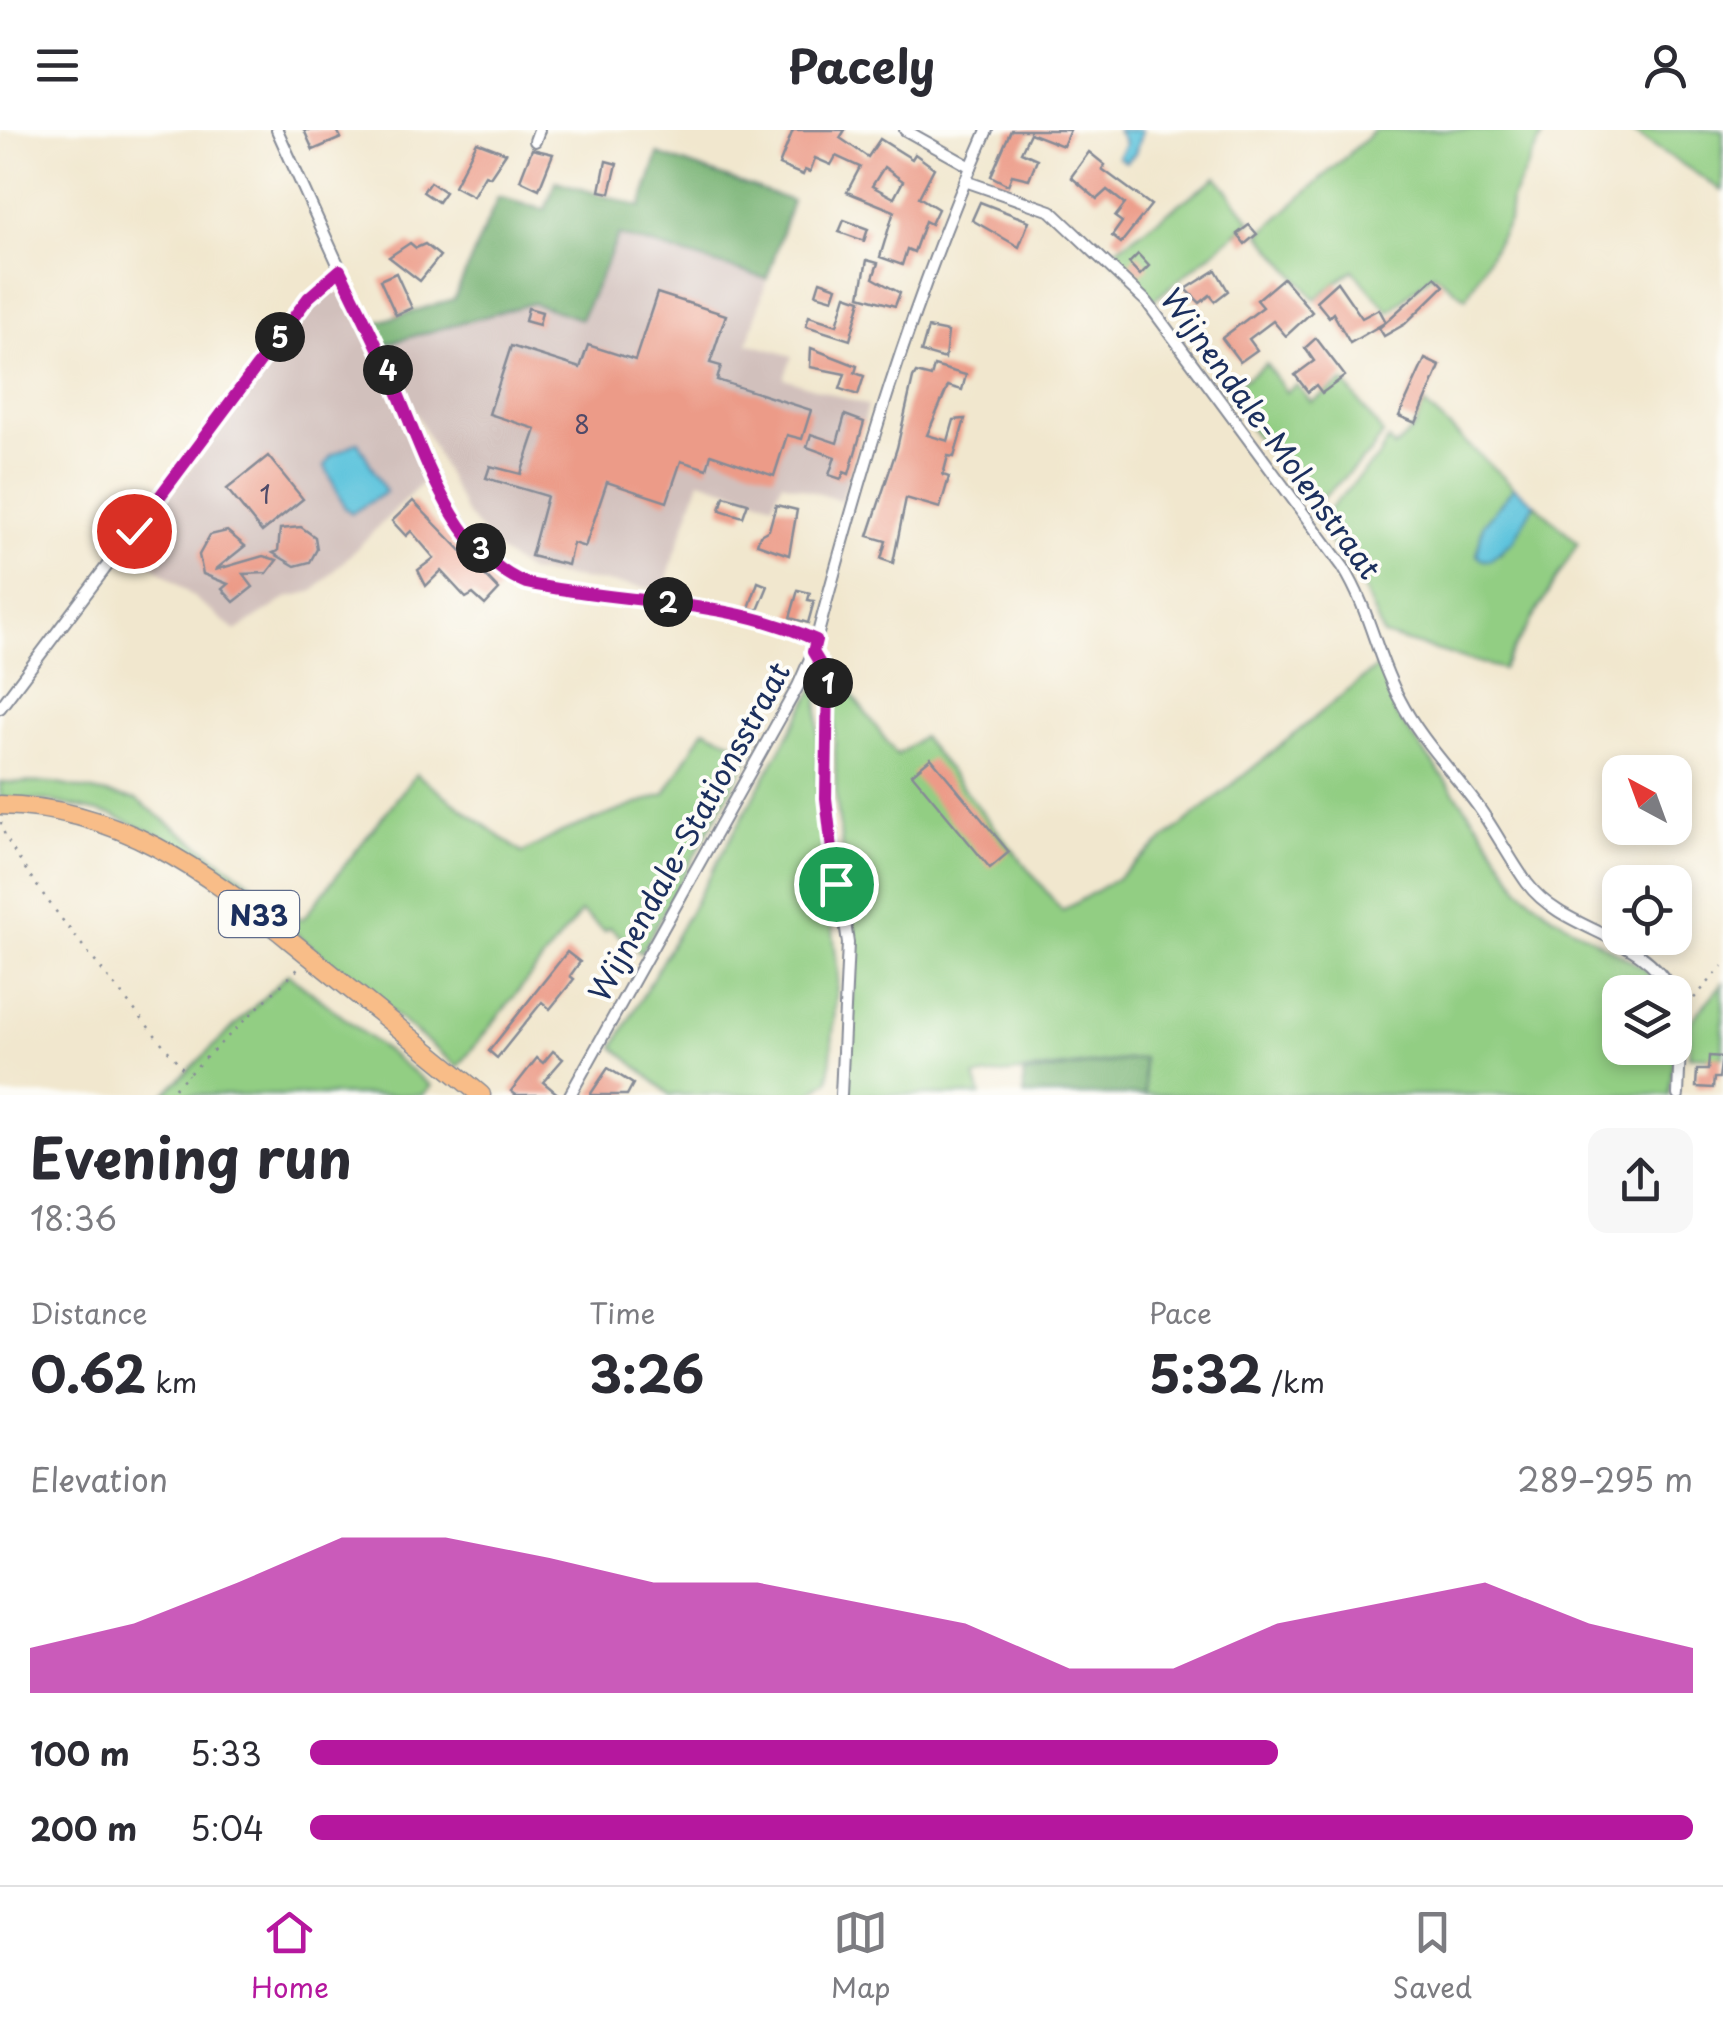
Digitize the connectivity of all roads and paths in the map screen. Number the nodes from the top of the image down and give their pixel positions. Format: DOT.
graph roads {
  1 [pos="277,130"];
  2 [pos="905,130"];
  3 [pos="987,130"];
  4 [pos="971,167"];
  5 [pos="965,180"];
  6 [pos="340,270"];
  7 [pos="816,640"];
  8 [pos="813,652"];
  9 [pos="0,708"];
  10 [pos="0,805"];
  11 [pos="310,955"];
  12 [pos="1723,966"];
  13 [pos="1657,975"];
  14 [pos="1692,1001"];
  15 [pos="1678,1065"];
  16 [pos="188,1075"];
  17 [pos="167,1095"];
  18 [pos="480,1095"];
  19 [pos="570,1095"];
  20 [pos="840,1095"];
  21 [pos="1678,1095"];
  1 -- 6 [label="street"];
  2 -- 4 [label="street"];
  3 -- 4 [label="street, Wijnendale-Stationsstraat"];
  4 -- 5 [label="street, Wijnendale-Stationsstraat"];
  5 -- 7 [label="street, Wijnendale-Stationsstraat"];
  5 -- 13 [label="street, Wijnendale-Molenstraat"];
  6 -- 7 [label="street"];
  6 -- 9 [label="street"];
  7 -- 8 [label="street, Wijnendale-Stationsstraat"];
  8 -- 19 [label="street, Wijnendale-Stationsstraat"];
  8 -- 20 [label="street"];
  10 -- 11 [label="main road, N33"];
  10 -- 16 [label="path"];
  11 -- 16 [label="path"];
  11 -- 18 [label="main road, N33"];
  12 -- 14 [label="path"];
  15 -- 21 [label="street"];
  16 -- 17 [label="path"];
}
